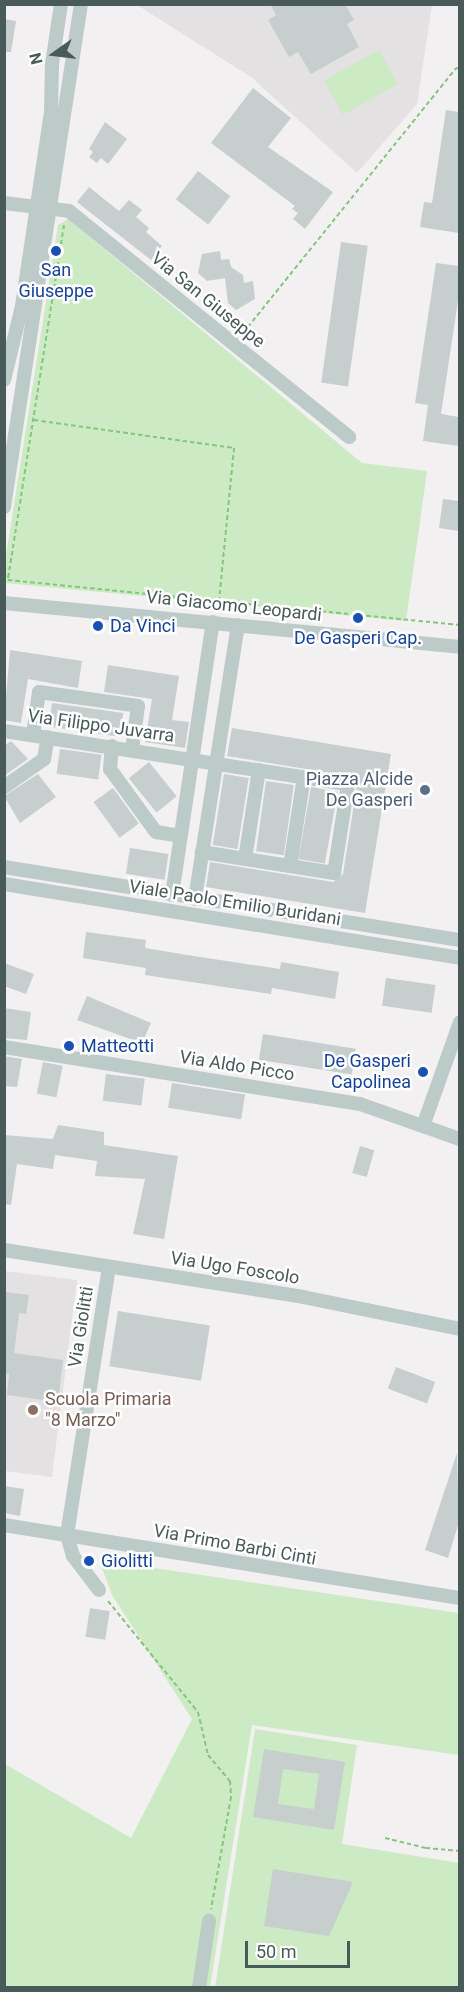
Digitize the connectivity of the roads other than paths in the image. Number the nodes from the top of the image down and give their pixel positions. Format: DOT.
graph roads {
  1 [pos="61,4"];
  2 [pos="81,4"];
  3 [pos="4,203"];
  4 [pos="37,206"];
  5 [pos="52,208"];
  6 [pos="4,380"];
  7 [pos="349,437"];
  8 [pos="6,492"];
  9 [pos="4,507"];
  10 [pos="4,603"];
  11 [pos="213,622"];
  12 [pos="238,624"];
  13 [pos="459,647"];
  14 [pos="4,730"];
  15 [pos="33,735"];
  16 [pos="48,737"];
  17 [pos="112,746"];
  18 [pos="132,749"];
  19 [pos="193,758"];
  20 [pos="217,763"];
  21 [pos="258,770"];
  22 [pos="304,777"];
  23 [pos="4,788"];
  24 [pos="181,836"];
  25 [pos="202,852"];
  26 [pos="245,859"];
  27 [pos="290,866"];
  28 [pos="4,867"];
  29 [pos="4,884"];
  30 [pos="172,895"];
  31 [pos="195,898"];
  32 [pos="459,940"];
  33 [pos="459,958"];
  34 [pos="459,1022"];
  35 [pos="4,1047"];
  36 [pos="423,1126"];
  37 [pos="459,1139"];
  38 [pos="4,1250"];
  39 [pos="109,1267"];
  40 [pos="459,1329"];
  41 [pos="4,1525"];
  42 [pos="67,1535"];
  43 [pos="99,1590"];
  44 [pos="459,1598"];
  45 [pos="209,1921"];
  46 [pos="199,1988"];
  1 -- 4 [label="street"];
  2 -- 5 [label="street"];
  3 -- 4 [label="street, Via San Giuseppe"];
  4 -- 5 [label="street, Via San Giuseppe"];
  4 -- 6 [label="street"];
  5 -- 7 [label="street, Via San Giuseppe"];
  5 -- 8 [label="street"];
  8 -- 9 [label="street"];
  10 -- 11 [label="street, Via Giacomo Leopardi"];
  11 -- 12 [label="street, Via Giacomo Leopardi"];
  11 -- 19 [label="street"];
  12 -- 13 [label="street, Via Giacomo Leopardi"];
  12 -- 20 [label="street"];
  14 -- 15 [label="street, Via Filippo Juvarra"];
  15 -- 16 [label="street, Via Filippo Juvarra"];
  15 -- 18 [label="street"];
  16 -- 17 [label="street, Via Filippo Juvarra"];
  16 -- 23 [label="street"];
  17 -- 18 [label="street, Via Filippo Juvarra"];
  17 -- 24 [label="street"];
  18 -- 19 [label="street, Via Filippo Juvarra"];
  19 -- 20 [label="street, Via Filippo Juvarra"];
  19 -- 24 [label="street"];
  20 -- 21 [label="street, Via Filippo Juvarra"];
  20 -- 25 [label="street"];
  21 -- 22 [label="street, Via Filippo Juvarra"];
  21 -- 26 [label="street"];
  22 -- 27 [label="street"];
  22 -- 27 [label="street, Via Filippo Juvarra"];
  24 -- 30 [label="street"];
  25 -- 26 [label="street"];
  25 -- 31 [label="street"];
  26 -- 27 [label="street"];
  28 -- 30 [label="street, Viale Paolo Emilio Buridani"];
  29 -- 33 [label="street, Viale Paolo Emilio Buridani"];
  30 -- 31 [label="street, Viale Paolo Emilio Buridani"];
  31 -- 32 [label="street, Viale Paolo Emilio Buridani"];
  34 -- 36 [label="street"];
  35 -- 36 [label="street, Via Aldo Picco"];
  36 -- 37 [label="street, Via Aldo Picco"];
  38 -- 39 [label="street, Via Ugo Foscolo"];
  39 -- 40 [label="street, Via Ugo Foscolo"];
  39 -- 42 [label="street, Via Giolitti"];
  41 -- 42 [label="street, Via Primo Barbi Cinti"];
  42 -- 43 [label="street"];
  42 -- 44 [label="street, Via Primo Barbi Cinti"];
  45 -- 46 [label="street"];
}
